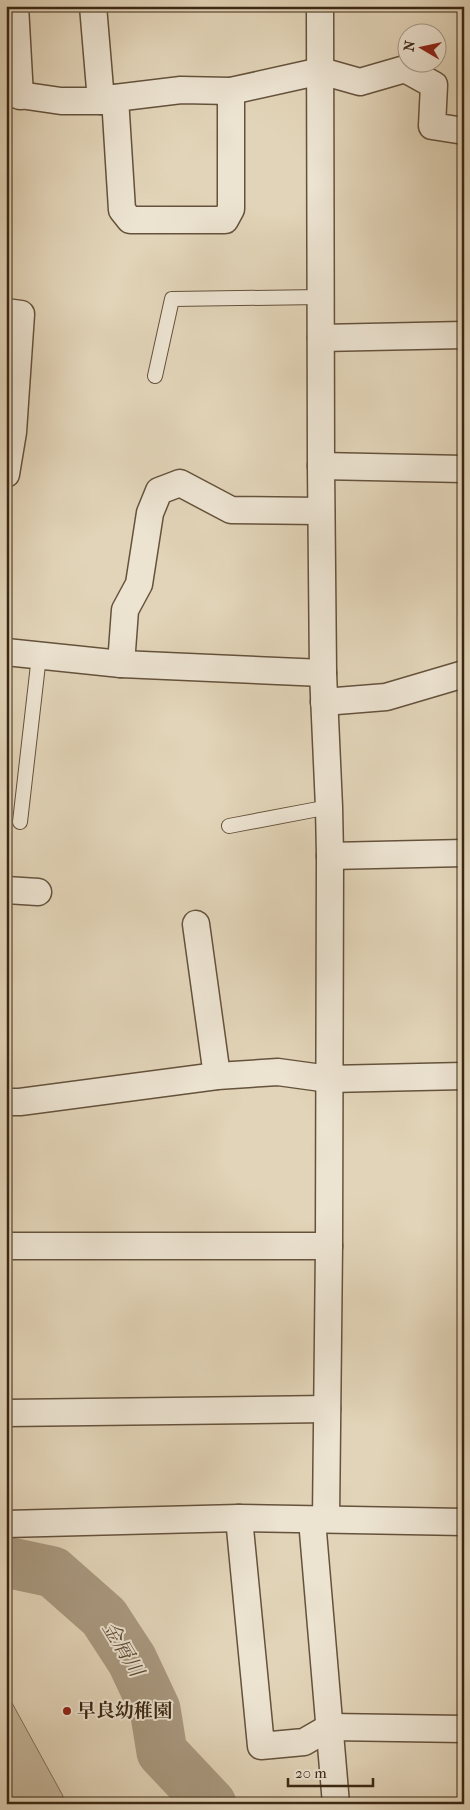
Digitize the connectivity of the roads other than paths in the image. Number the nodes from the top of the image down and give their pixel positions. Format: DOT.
graph roads {
  1 [pos="15,6"];
  2 [pos="93,6"];
  3 [pos="320,6"];
  4 [pos="321,71"];
  5 [pos="231,91"];
  6 [pos="13,94"];
  7 [pos="108,99"];
  8 [pos="464,131"];
  9 [pos="320,297"];
  10 [pos="6,312"];
  11 [pos="464,335"];
  12 [pos="320,338"];
  13 [pos="155,376"];
  14 [pos="10,431"];
  15 [pos="321,466"];
  16 [pos="464,469"];
  17 [pos="6,474"];
  18 [pos="321,511"];
  19 [pos="6,652"];
  20 [pos="39,656"];
  21 [pos="121,664"];
  22 [pos="323,673"];
  23 [pos="464,674"];
  24 [pos="324,702"];
  25 [pos="329,807"];
  26 [pos="20,822"];
  27 [pos="229,826"];
  28 [pos="464,853"];
  29 [pos="330,856"];
  30 [pos="6,890"];
  31 [pos="38,892"];
  32 [pos="196,924"];
  33 [pos="217,1076"];
  34 [pos="464,1076"];
  35 [pos="328,1079"];
  36 [pos="6,1102"];
  37 [pos="6,1246"];
  38 [pos="329,1246"];
  39 [pos="327,1409"];
  40 [pos="6,1413"];
  41 [pos="239,1518"];
  42 [pos="319,1520"];
  43 [pos="464,1522"];
  44 [pos="6,1524"];
  45 [pos="330,1727"];
  46 [pos="464,1729"];
  47 [pos="336,1804"];
  1 -- 6 [label="street"];
  2 -- 7 [label="street"];
  3 -- 4 [label="street"];
  4 -- 5 [label="street"];
  4 -- 8 [label="street"];
  4 -- 9 [label="street"];
  5 -- 7 [label="street"];
  5 -- 7 [label="street"];
  6 -- 7 [label="street"];
  9 -- 12 [label="street"];
  9 -- 13 [label="lane"];
  10 -- 14 [label="street"];
  11 -- 12 [label="street"];
  12 -- 15 [label="street"];
  14 -- 17 [label="street"];
  15 -- 16 [label="street"];
  15 -- 18 [label="street"];
  18 -- 21 [label="street"];
  18 -- 22 [label="street"];
  19 -- 20 [label="street"];
  20 -- 21 [label="street"];
  20 -- 26 [label="lane"];
  21 -- 22 [label="street"];
  22 -- 24 [label="street"];
  23 -- 24 [label="street"];
  24 -- 25 [label="street"];
  25 -- 27 [label="lane"];
  25 -- 29 [label="street"];
  28 -- 29 [label="street"];
  29 -- 35 [label="street"];
  30 -- 31 [label="street"];
  32 -- 33 [label="street"];
  33 -- 35 [label="street"];
  33 -- 36 [label="street"];
  34 -- 35 [label="street"];
  35 -- 38 [label="street"];
  37 -- 38 [label="street"];
  38 -- 39 [label="street"];
  39 -- 40 [label="street"];
  39 -- 42 [label="street"];
  41 -- 42 [label="street"];
  41 -- 44 [label="street"];
  41 -- 45 [label="street"];
  42 -- 43 [label="street"];
  42 -- 45 [label="street"];
  45 -- 46 [label="street"];
  45 -- 47 [label="street"];
}
